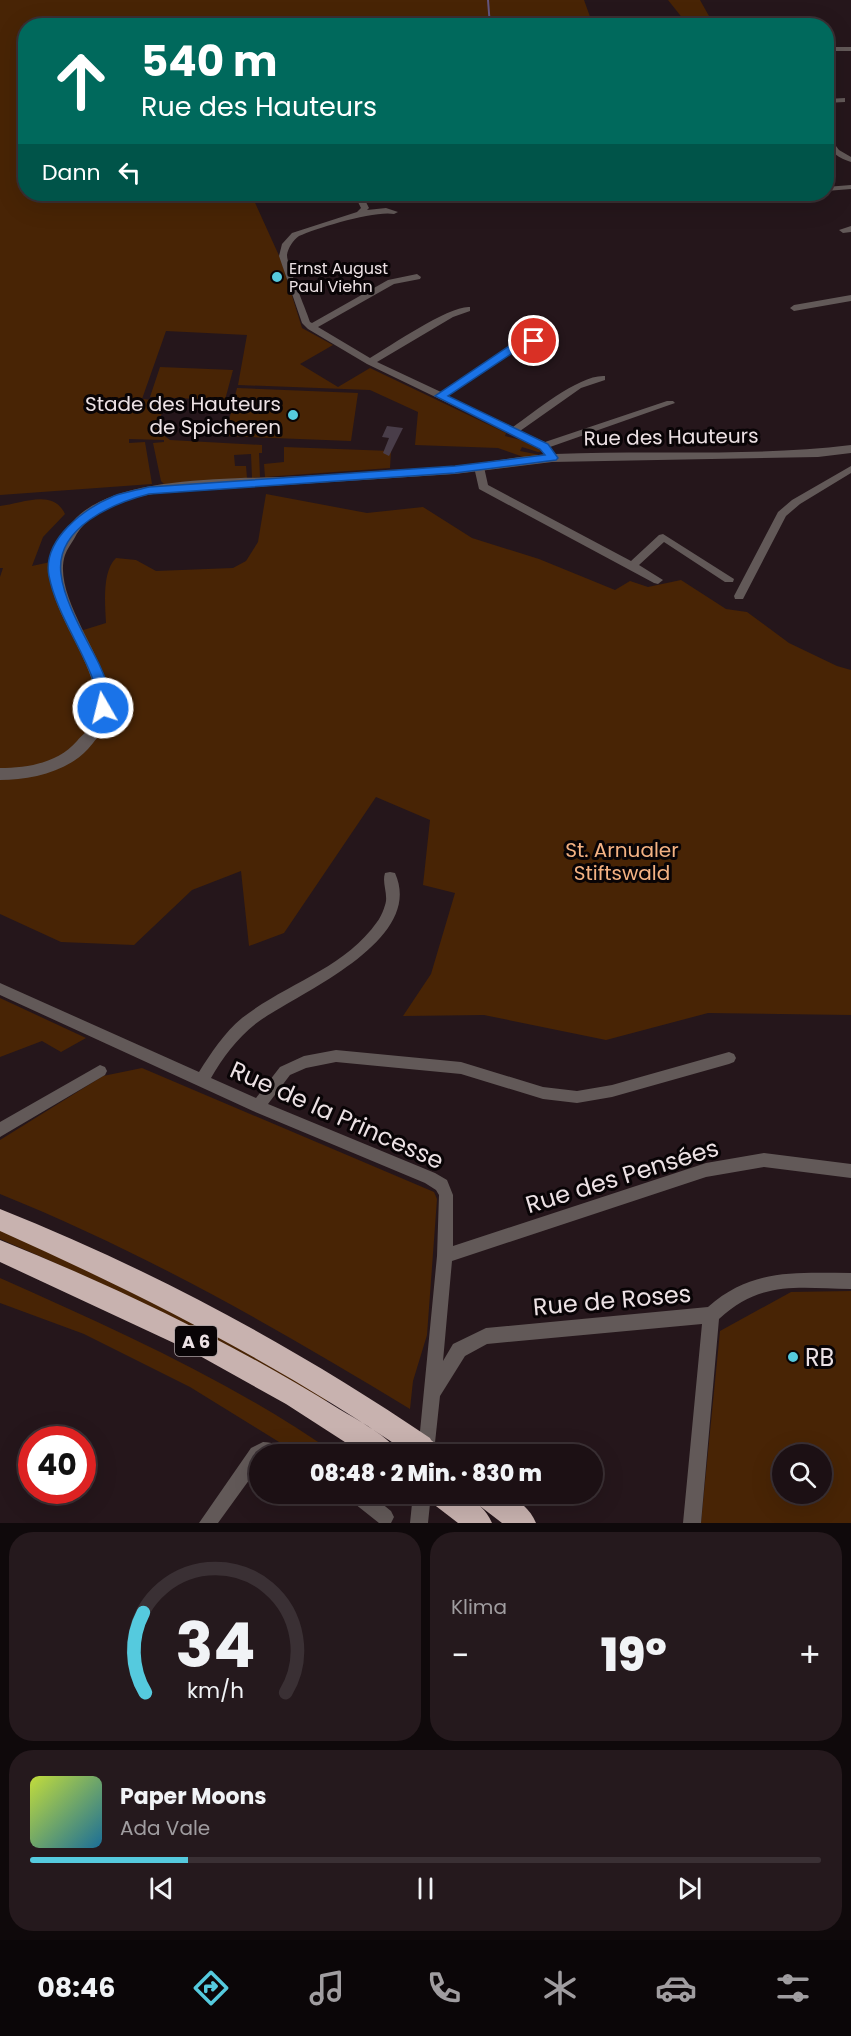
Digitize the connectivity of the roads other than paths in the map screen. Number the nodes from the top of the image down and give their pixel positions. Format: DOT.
graph roads {
  1 [pos="834,49"];
  2 [pos="851,49"];
  3 [pos="834,100"];
  4 [pos="842,100"];
  5 [pos="834,148"];
  6 [pos="851,160"];
  7 [pos="851,187"];
  8 [pos="834,188"];
  9 [pos="362,201"];
  10 [pos="394,212"];
  11 [pos="360,214"];
  12 [pos="417,276"];
  13 [pos="851,298"];
  14 [pos="794,308"];
  15 [pos="467,309"];
  16 [pos="311,327"];
  17 [pos="534,341"];
  18 [pos="370,362"];
  19 [pos="602,378"];
  20 [pos="440,396"];
  21 [pos="670,403"];
  22 [pos="512,432"];
  23 [pos="544,446"];
  24 [pos="851,449"];
  25 [pos="552,458"];
  26 [pos="485,467"];
  27 [pos="851,470"];
  28 [pos="632,566"];
  29 [pos="729,579"];
  30 [pos="658,580"];
  31 [pos="739,596"];
  32 [pos="0,774"];
  33 [pos="390,877"];
  34 [pos="0,989"];
  35 [pos="729,1058"];
  36 [pos="100,1071"];
  37 [pos="202,1080"];
  38 [pos="258,1106"];
  39 [pos="0,1130"];
  40 [pos="851,1171"];
  41 [pos="0,1220"];
  42 [pos="0,1251"];
  43 [pos="445,1256"];
  44 [pos="851,1281"];
  45 [pos="711,1315"];
  46 [pos="431,1394"];
  47 [pos="370,1444"];
  48 [pos="415,1444"];
  49 [pos="427,1444"];
  50 [pos="249,1465"];
  51 [pos="369,1504"];
  52 [pos="421,1504"];
  53 [pos="454,1504"];
  54 [pos="498,1504"];
  55 [pos="385,1517"];
  56 [pos="208,1523"];
  57 [pos="419,1523"];
  58 [pos="479,1523"];
  59 [pos="523,1523"];
  60 [pos="692,1523"];
  1 -- 2 [label="street"];
  3 -- 4 [label="street"];
  5 -- 6 [label="street"];
  7 -- 8 [label="street"];
  9 -- 11 [label="street"];
  10 -- 11 [label="street"];
  11 -- 16 [label="street"];
  12 -- 16 [label="street"];
  13 -- 14 [label="street"];
  15 -- 18 [label="street"];
  16 -- 18 [label="street"];
  17 -- 20 [label="street"];
  18 -- 20 [label="street"];
  19 -- 22 [label="street"];
  20 -- 22 [label="street"];
  21 -- 23 [label="street"];
  22 -- 23 [label="street"];
  23 -- 25 [label="street"];
  24 -- 25 [label="street, Rue des Hauteurs"];
  25 -- 26 [label="street, Rue des Hauteurs"];
  26 -- 28 [label="street"];
  26 -- 32 [label="street, Rue des Hauteurs"];
  27 -- 31 [label="street"];
  28 -- 29 [label="street"];
  28 -- 30 [label="street"];
  33 -- 37 [label="street"];
  34 -- 37 [label="street, Rue de la Princesse"];
  35 -- 38 [label="street"];
  36 -- 39 [label="street"];
  37 -- 38 [label="street, Rue de la Princesse"];
  38 -- 43 [label="street, Rue de la Princesse"];
  40 -- 43 [label="street, Rue des Pensées"];
  41 -- 48 [label="highway, A 6"];
  42 -- 47 [label="highway, A 6"];
  43 -- 46 [label="street, Rue de la Princesse"];
  44 -- 45 [label="street, Rue de Roses"];
  45 -- 46 [label="street, Rue de Roses"];
  45 -- 60 [label="street"];
  46 -- 49 [label="street, Rue de la Princesse"];
  50 -- 56 [label="street"];
  51 -- 55 [label="street"];
  52 -- 57 [label="street"];
  53 -- 58 [label="highway"];
  54 -- 59 [label="highway"];
}
